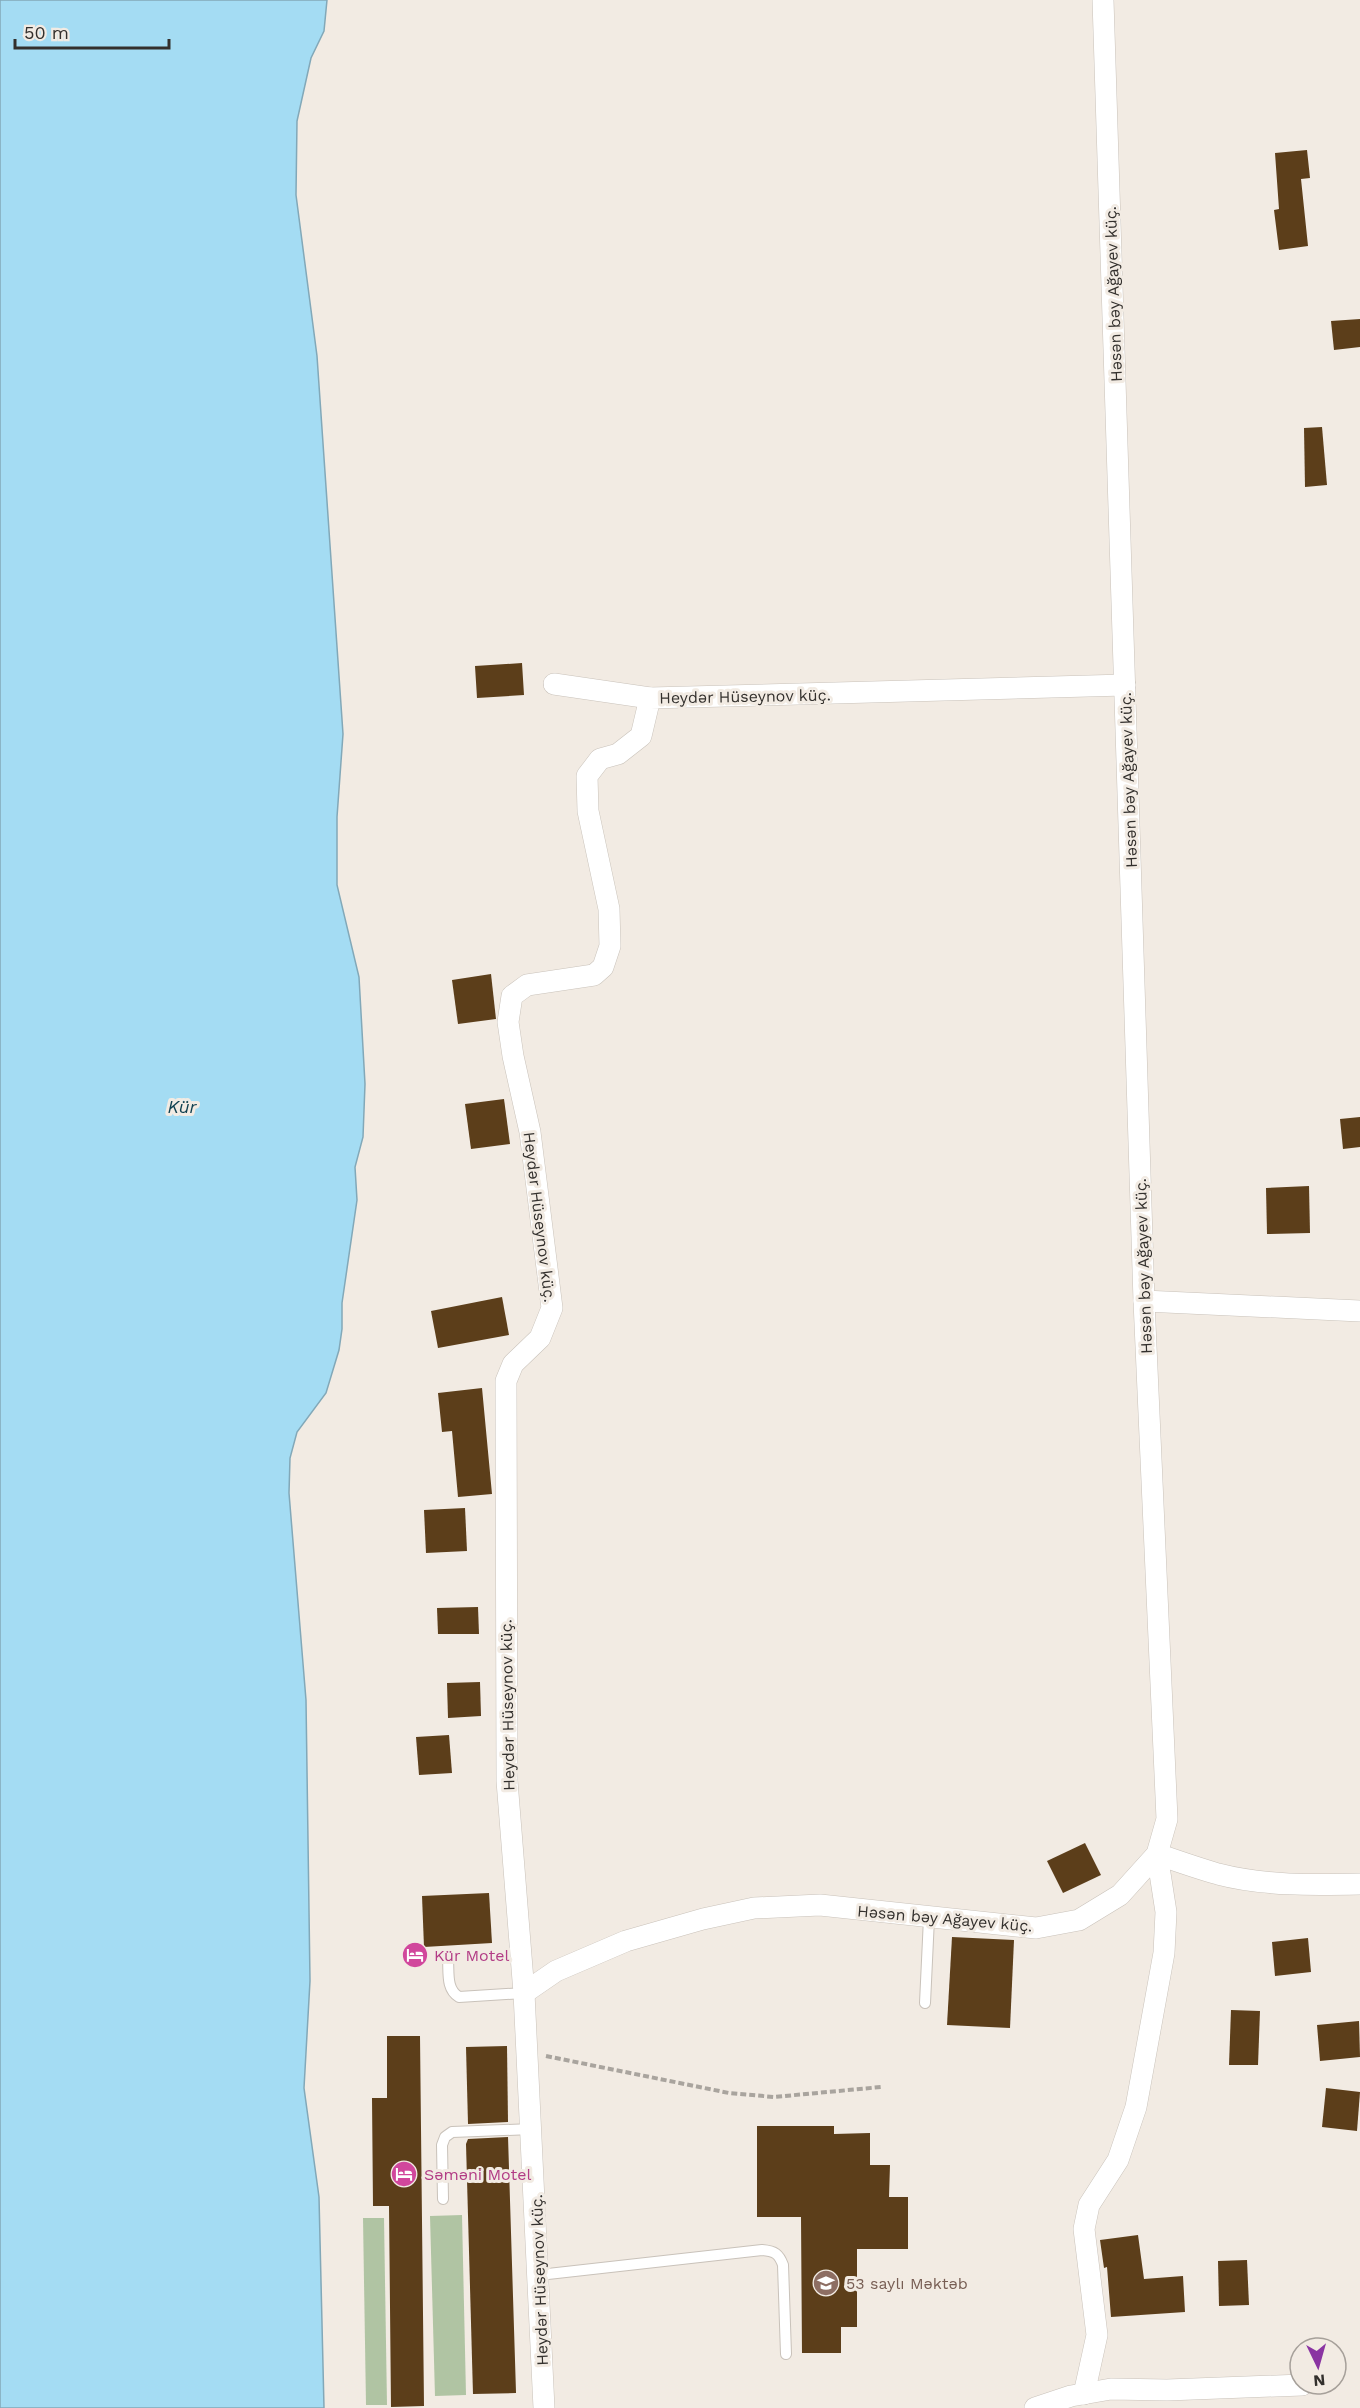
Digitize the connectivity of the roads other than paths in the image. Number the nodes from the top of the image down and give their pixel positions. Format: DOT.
graph roads {
  1 [pos="1103,0"];
  2 [pos="554,684"];
  3 [pos="1125,685"];
  4 [pos="650,698"];
  5 [pos="1144,1301"];
  6 [pos="1360,1311"];
  7 [pos="1156,1854"];
  8 [pos="1360,1884"];
  9 [pos="929,1917"];
  10 [pos="448,1959"];
  11 [pos="524,1993"];
  12 [pos="924,2004"];
  13 [pos="532,2129"];
  14 [pos="443,2199"];
  15 [pos="539,2275"];
  16 [pos="786,2354"];
  17 [pos="1288,2386"];
  18 [pos="1084,2394"];
  19 [pos="1168,2399"];
  20 [pos="544,2408"];
  21 [pos="1035,2408"];
  1 -- 3 [label="street, Həsən bəy Ağayev küç."];
  2 -- 4 [label="street"];
  3 -- 4 [label="street, Heydər Hüseynov küç."];
  3 -- 5 [label="street, Həsən bəy Ağayev küç."];
  4 -- 11 [label="street, Heydər Hüseynov küç."];
  5 -- 6 [label="street"];
  5 -- 7 [label="street, Həsən bəy Ağayev küç."];
  7 -- 8 [label="street"];
  7 -- 9 [label="street, Həsən bəy Ağayev küç."];
  7 -- 18 [label="street"];
  9 -- 11 [label="street, Həsən bəy Ağayev küç."];
  9 -- 12 [label="lane"];
  10 -- 11 [label="lane"];
  11 -- 13 [label="street, Heydər Hüseynov küç."];
  13 -- 14 [label="lane"];
  13 -- 15 [label="street, Heydər Hüseynov küç."];
  15 -- 16 [label="lane"];
  15 -- 20 [label="street, Heydər Hüseynov küç."];
  17 -- 19 [label="street"];
  18 -- 19 [label="street"];
  18 -- 21 [label="street"];
}
